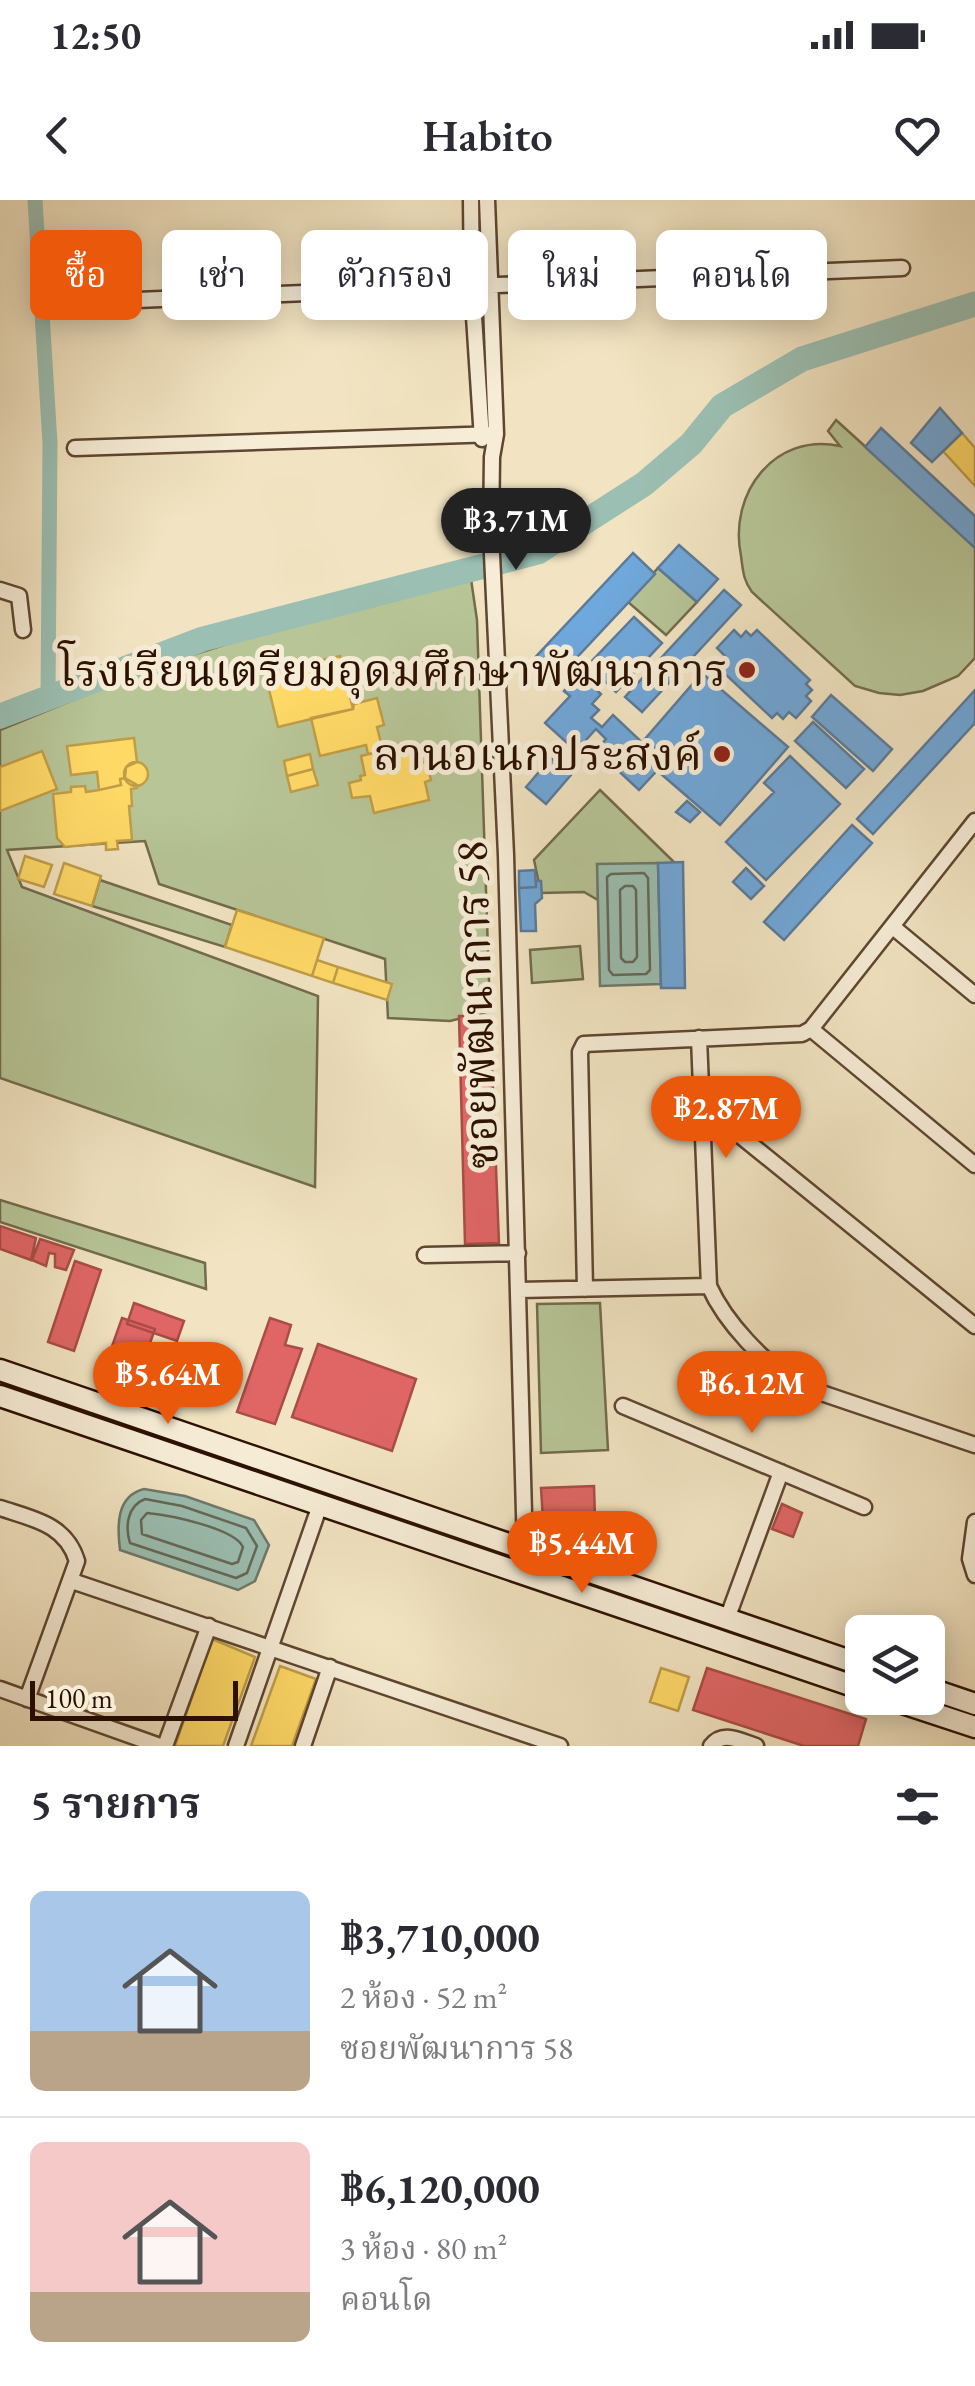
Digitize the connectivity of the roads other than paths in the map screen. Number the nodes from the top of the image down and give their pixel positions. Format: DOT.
graph roads {
  1 [pos="471,200"];
  2 [pos="488,200"];
  3 [pos="471,230"];
  4 [pos="902,268"];
  5 [pos="490,285"];
  6 [pos="301,293"];
  7 [pos="142,300"];
  8 [pos="476,320"];
  9 [pos="488,434"];
  10 [pos="74,448"];
  11 [pos="0,590"];
  12 [pos="23,630"];
  13 [pos="975,822"];
  14 [pos="969,838"];
  15 [pos="893,927"];
  16 [pos="975,994"];
  17 [pos="811,1028"];
  18 [pos="699,1038"];
  19 [pos="702,1115"];
  20 [pos="975,1165"];
  21 [pos="518,1252"];
  22 [pos="425,1255"];
  23 [pos="709,1286"];
  24 [pos="585,1288"];
  25 [pos="519,1290"];
  26 [pos="975,1326"];
  27 [pos="0,1370"];
  28 [pos="0,1396"];
  29 [pos="623,1406"];
  30 [pos="975,1445"];
  31 [pos="781,1472"];
  32 [pos="319,1478"];
  33 [pos="320,1505"];
  34 [pos="864,1507"];
  35 [pos="0,1508"];
  36 [pos="975,1522"];
  37 [pos="524,1550"];
  38 [pos="516,1572"];
  39 [pos="975,1575"];
  40 [pos="72,1581"];
  41 [pos="727,1619"];
  42 [pos="209,1626"];
  43 [pos="270,1648"];
  44 [pos="845,1660"];
  45 [pos="330,1667"];
  46 [pos="845,1683"];
  47 [pos="0,1689"];
  48 [pos="945,1693"];
  49 [pos="27,1699"];
  50 [pos="975,1703"];
  51 [pos="939,1715"];
  52 [pos="975,1727"];
  53 [pos="163,1746"];
  54 [pos="236,1746"];
  55 [pos="304,1746"];
  56 [pos="560,1746"];
  57 [pos="712,1746"];
  58 [pos="756,1746"];
  1 -- 3 [label="street, ซอยพัฒนาการ 58"];
  2 -- 5 [label="street, ซอยพัฒนาการ 58"];
  4 -- 5 [label="street"];
  5 -- 9 [label="street, ซอยพัฒนาการ 58"];
  6 -- 7 [label="street"];
  8 -- 9 [label="street, ซอยพัฒนาการ 58"];
  9 -- 10 [label="street"];
  9 -- 21 [label="street, ซอยพัฒนาการ 58"];
  11 -- 12 [label="street"];
  13 -- 14 [label="street"];
  14 -- 15 [label="street"];
  15 -- 16 [label="street"];
  15 -- 17 [label="street"];
  17 -- 18 [label="street"];
  17 -- 20 [label="street"];
  18 -- 19 [label="street"];
  18 -- 24 [label="street"];
  19 -- 23 [label="street"];
  19 -- 26 [label="street"];
  21 -- 22 [label="street"];
  21 -- 25 [label="street, ซอยพัฒนาการ 58"];
  23 -- 24 [label="street"];
  23 -- 30 [label="street"];
  24 -- 25 [label="street"];
  25 -- 37 [label="street, ซอยพัฒนาการ 58"];
  27 -- 32 [label="main road"];
  28 -- 33 [label="main road"];
  29 -- 31 [label="street"];
  31 -- 34 [label="street"];
  31 -- 41 [label="street"];
  32 -- 33 [label="main road"];
  32 -- 37 [label="main road"];
  33 -- 38 [label="main road"];
  33 -- 43 [label="street"];
  35 -- 40 [label="street"];
  36 -- 39 [label="street"];
  37 -- 38 [label="main road"];
  37 -- 41 [label="main road"];
  38 -- 46 [label="main road"];
  40 -- 42 [label="street"];
  40 -- 49 [label="street"];
  41 -- 44 [label="main road"];
  42 -- 43 [label="street"];
  42 -- 53 [label="street"];
  43 -- 45 [label="street"];
  43 -- 54 [label="street"];
  45 -- 55 [label="street"];
  45 -- 56 [label="street"];
  47 -- 49 [label="street"];
  48 -- 50 [label="main road"];
  49 -- 53 [label="street"];
  51 -- 52 [label="main road"];
  57 -- 58 [label="street"];
}
